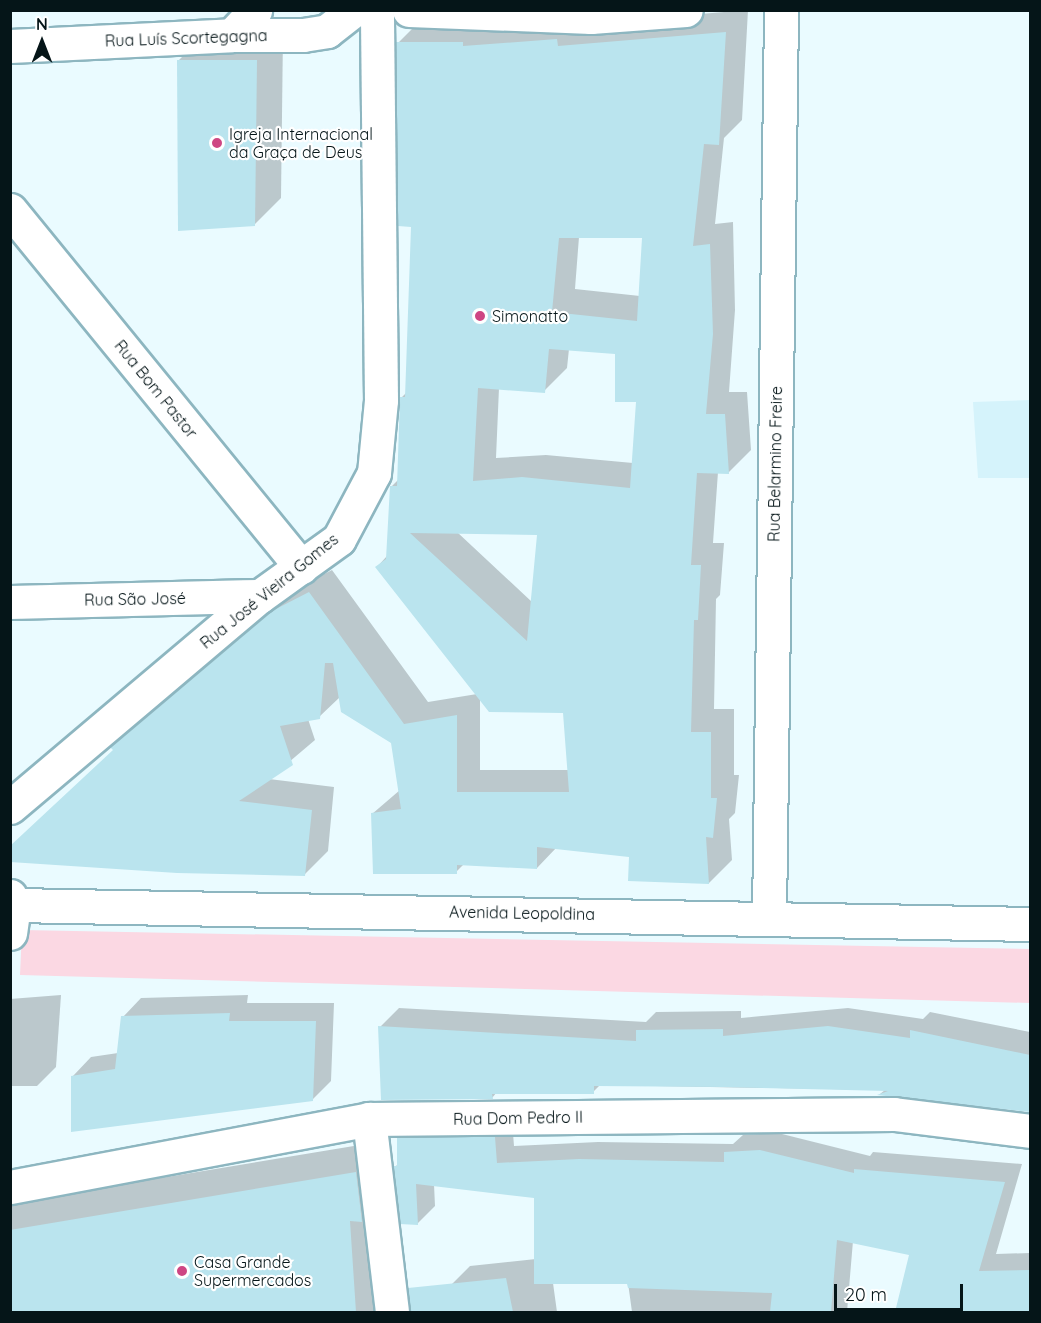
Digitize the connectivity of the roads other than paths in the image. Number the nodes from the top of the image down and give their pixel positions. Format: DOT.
graph roads {
  1 [pos="255,10"];
  2 [pos="354,10"];
  3 [pos="377,10"];
  4 [pos="409,10"];
  5 [pos="686,10"];
  6 [pos="782,10"];
  7 [pos="232,34"];
  8 [pos="10,46"];
  9 [pos="10,210"];
  10 [pos="301,567"];
  11 [pos="260,596"];
  12 [pos="10,602"];
  13 [pos="10,807"];
  14 [pos="12,911"];
  15 [pos="770,917"];
  16 [pos="1030,924"];
  17 [pos="369,1119"];
  18 [pos="1030,1131"];
  19 [pos="10,1187"];
  20 [pos="392,1312"];
  1 -- 7 [label="street"];
  2 -- 7 [label="street, Rua Luís Scortegagna"];
  3 -- 10 [label="street, Rua José Vieira Gomes"];
  4 -- 5 [label="street"];
  6 -- 15 [label="street, Rua Belarmino Freire"];
  7 -- 8 [label="street, Rua Luís Scortegagna"];
  9 -- 10 [label="street, Rua Bom Pastor"];
  10 -- 11 [label="street, Rua José Vieira Gomes"];
  11 -- 12 [label="street, Rua São José"];
  11 -- 13 [label="street, Rua José Vieira Gomes"];
  14 -- 15 [label="street, Avenida Leopoldina"];
  15 -- 16 [label="street, Avenida Leopoldina"];
  17 -- 18 [label="street, Rua Dom Pedro II"];
  17 -- 19 [label="street, Rua Dom Pedro II"];
  17 -- 20 [label="street"];
}
